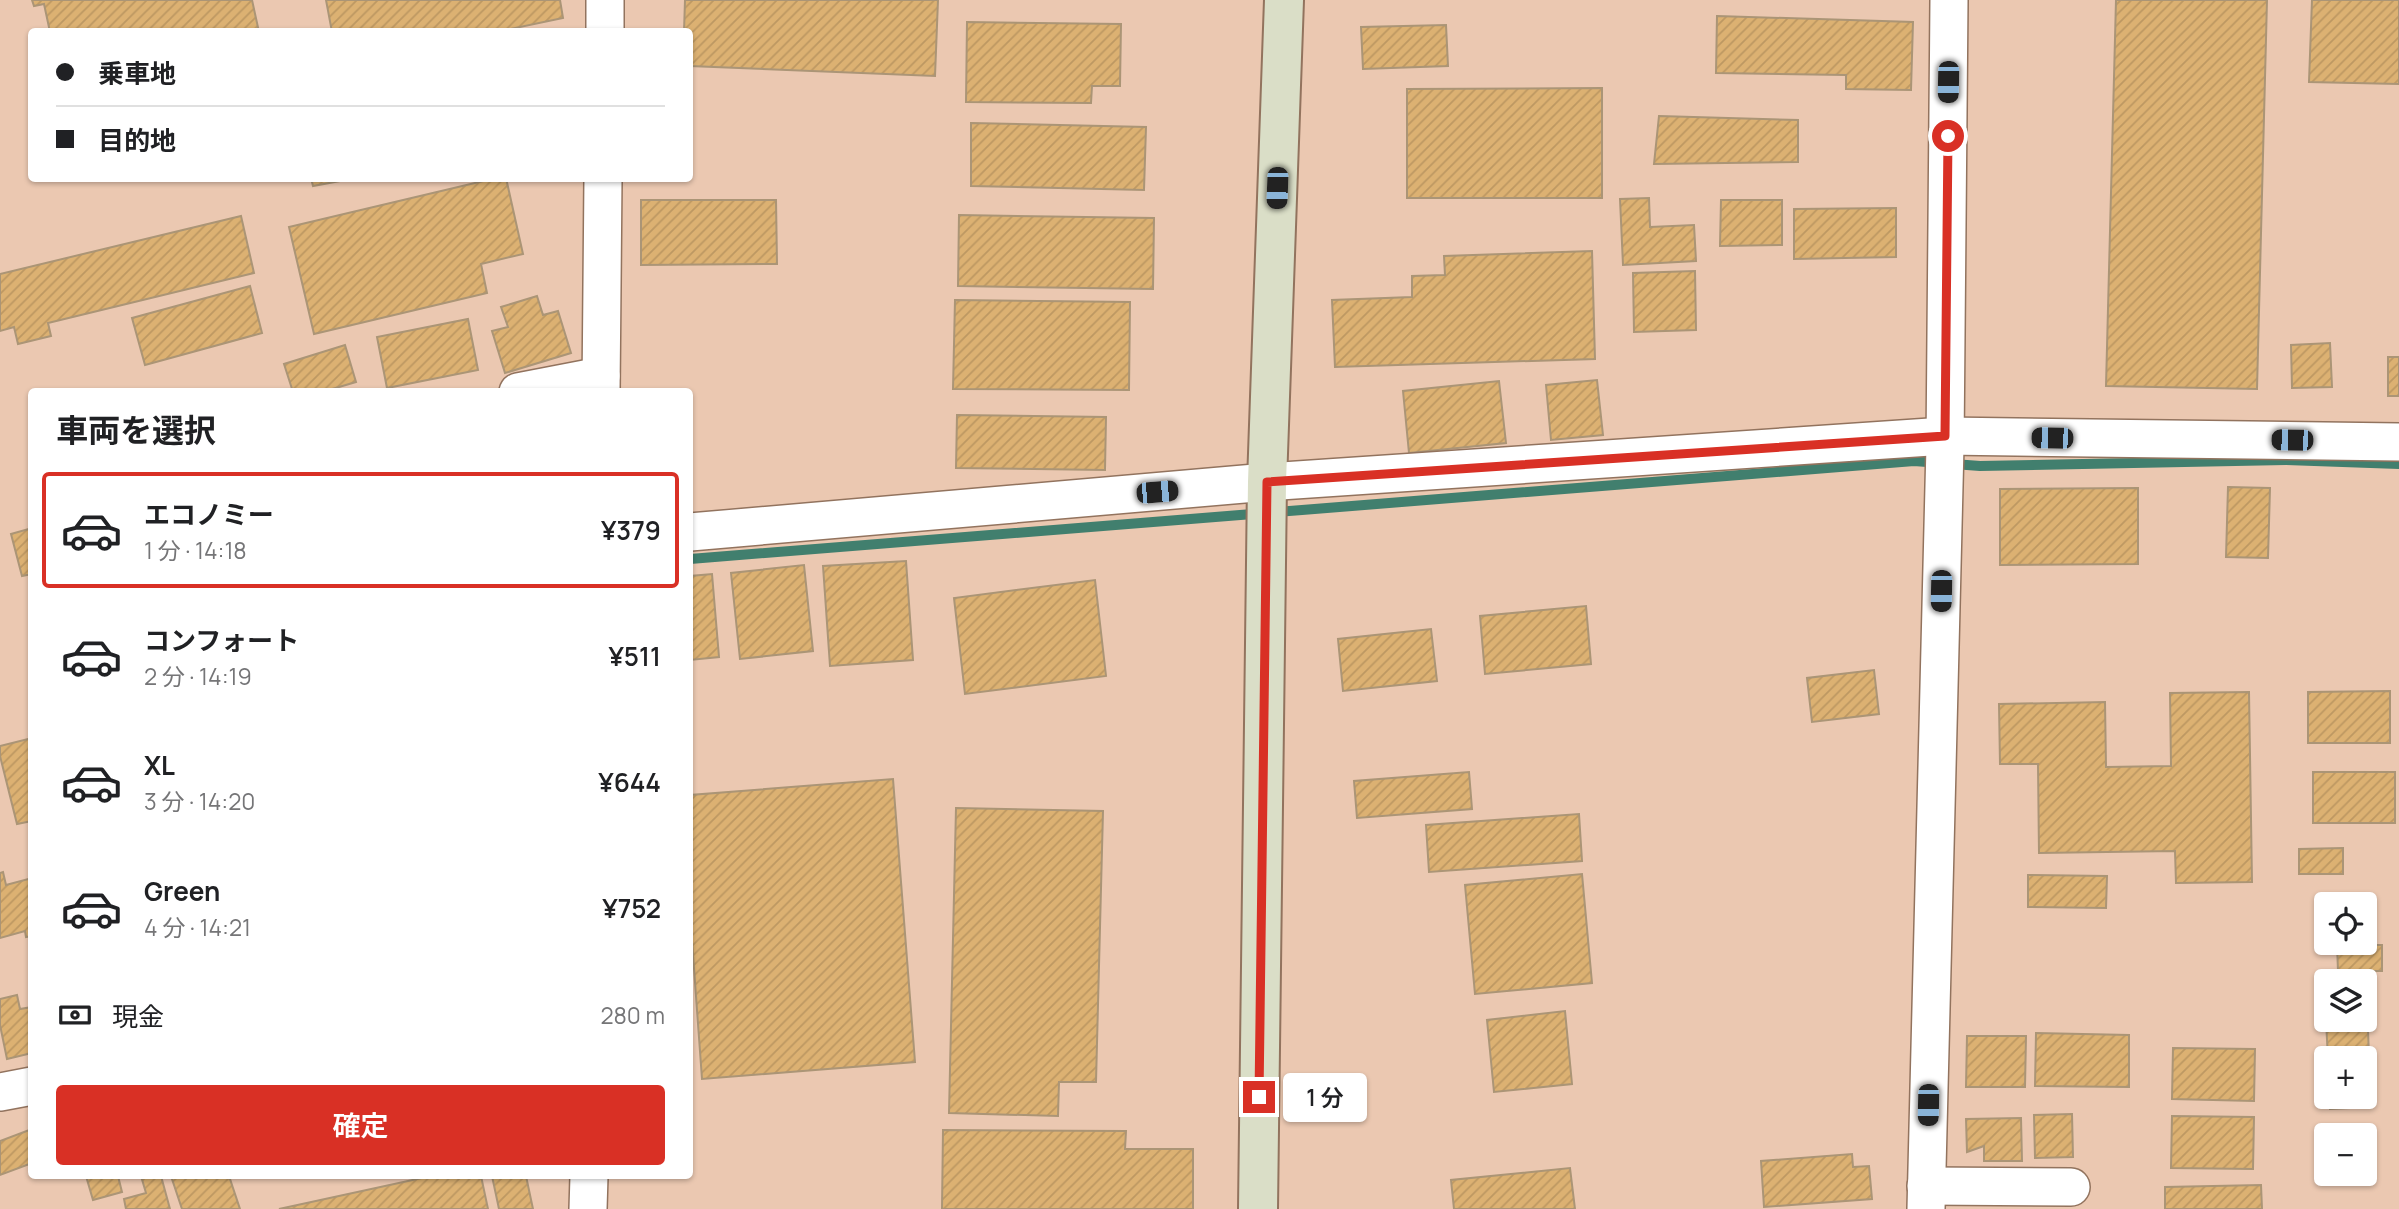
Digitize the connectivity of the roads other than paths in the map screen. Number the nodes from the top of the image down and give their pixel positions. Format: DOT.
graph roads {
  1 [pos="605,0"];
  2 [pos="1284,0"];
  3 [pos="1949,0"];
  4 [pos="605,28"];
  5 [pos="603,182"];
  6 [pos="601,384"];
  7 [pos="560,388"];
  8 [pos="1945,441"];
  9 [pos="2399,442"];
  10 [pos="1267,482"];
  11 [pos="693,531"];
  12 [pos="28,1087"];
  13 [pos="0,1092"];
  14 [pos="589,1179"];
  15 [pos="2071,1187"];
  16 [pos="1926,1198"];
  17 [pos="588,1209"];
  18 [pos="1258,1209"];
  1 -- 4 [label="street"];
  2 -- 10 [label="street"];
  3 -- 8 [label="street"];
  5 -- 6 [label="street"];
  6 -- 7 [label="street"];
  8 -- 9 [label="street"];
  8 -- 10 [label="street"];
  8 -- 16 [label="street"];
  10 -- 11 [label="street"];
  10 -- 18 [label="street"];
  12 -- 13 [label="street"];
  14 -- 17 [label="street"];
  15 -- 16 [label="street"];
}
